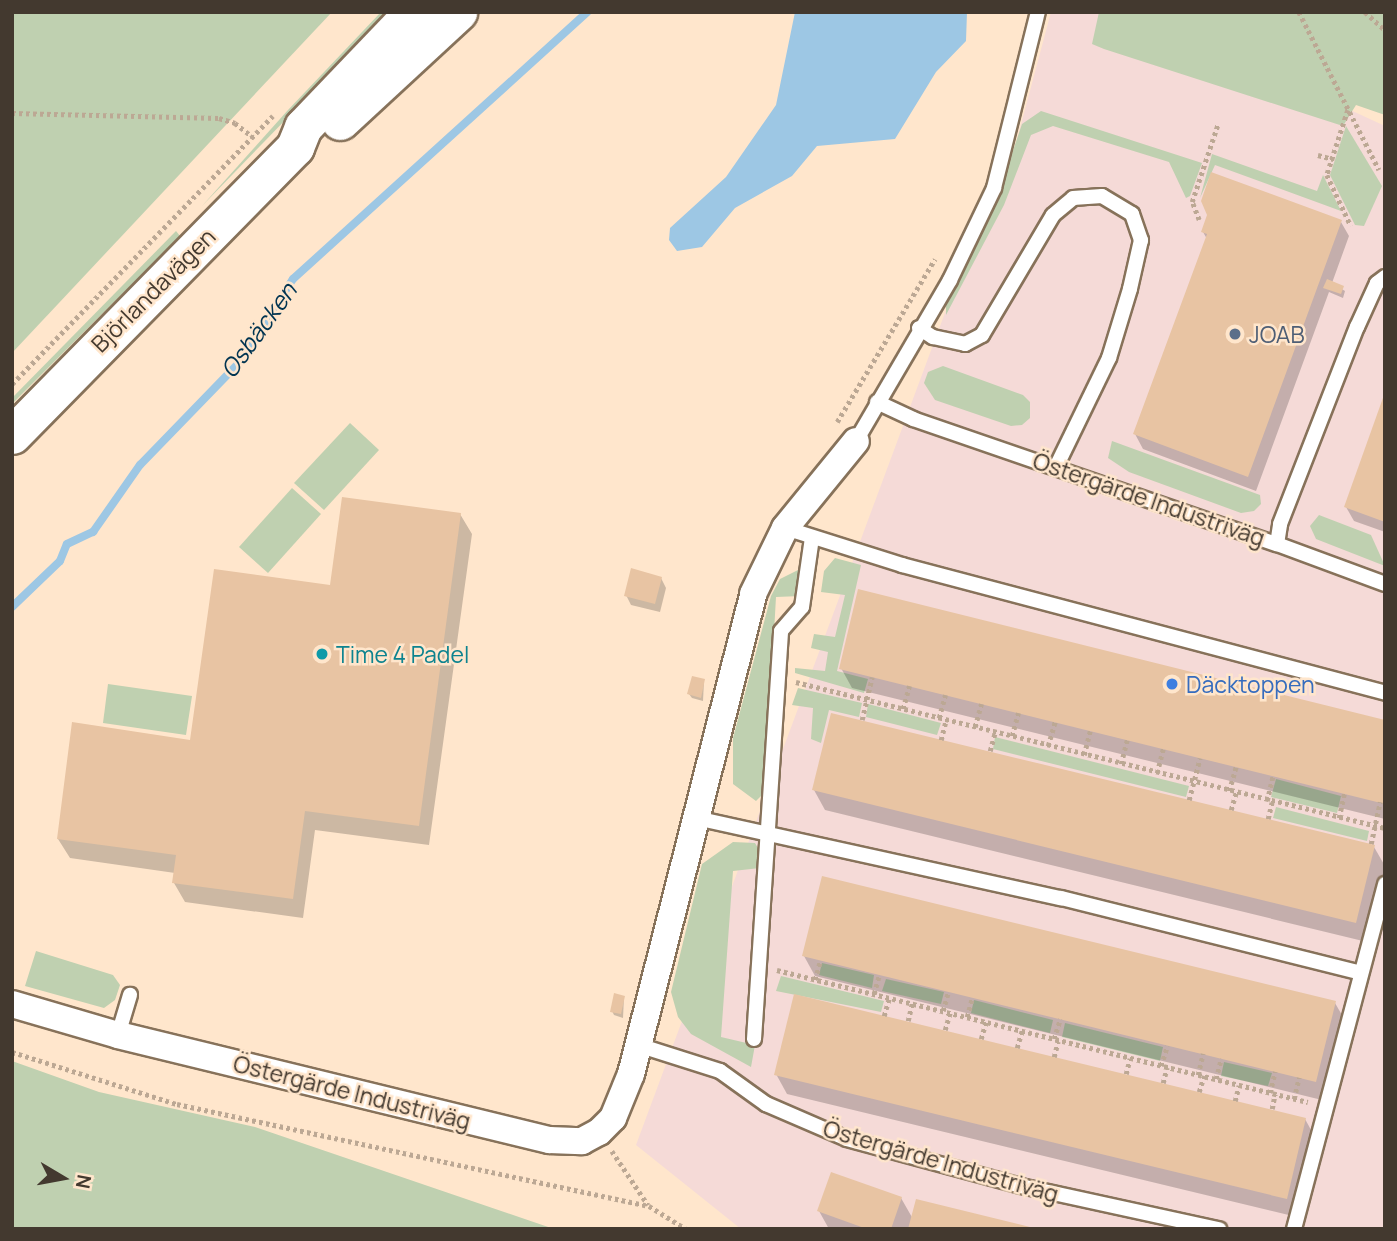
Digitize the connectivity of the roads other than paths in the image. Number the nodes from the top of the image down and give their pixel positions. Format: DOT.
graph roads {
  1 [pos="413,12"];
  2 [pos="458,12"];
  3 [pos="1038,12"];
  4 [pos="295,146"];
  5 [pos="1381,280"];
  6 [pos="919,328"];
  7 [pos="877,402"];
  8 [pos="12,435"];
  9 [pos="848,449"];
  10 [pos="1056,467"];
  11 [pos="785,528"];
  12 [pos="812,538"];
  13 [pos="1277,544"];
  14 [pos="1385,584"];
  15 [pos="1385,693"];
  16 [pos="696,818"];
  17 [pos="769,833"];
  18 [pos="1385,884"];
  19 [pos="1361,973"];
  20 [pos="130,995"];
  21 [pos="12,1004"];
  22 [pos="118,1035"];
  23 [pos="754,1039"];
  24 [pos="638,1045"];
  25 [pos="1219,1229"];
  26 [pos="1294,1229"];
  1 -- 4 [label="street, Björlandavägen"];
  2 -- 4 [label="street, Björlandavägen"];
  3 -- 6 [label="lane"];
  4 -- 8 [label="street, Björlandavägen"];
  5 -- 13 [label="lane, Östergärde Industriväg"];
  6 -- 7 [label="lane"];
  6 -- 10 [label="lane"];
  7 -- 9 [label="lane"];
  7 -- 10 [label="lane, Östergärde Industriväg"];
  9 -- 11 [label="street"];
  10 -- 13 [label="lane, Östergärde Industriväg"];
  11 -- 12 [label="lane"];
  11 -- 16 [label="street"];
  12 -- 15 [label="lane"];
  12 -- 17 [label="lane"];
  13 -- 14 [label="lane"];
  16 -- 17 [label="lane"];
  16 -- 24 [label="street"];
  17 -- 19 [label="lane"];
  17 -- 23 [label="lane"];
  18 -- 19 [label="lane"];
  19 -- 26 [label="lane"];
  20 -- 22 [label="lane"];
  21 -- 22 [label="street, Östergärde Industriväg"];
  22 -- 24 [label="street, Östergärde Industriväg"];
  24 -- 25 [label="lane, Östergärde Industriväg"];
}
